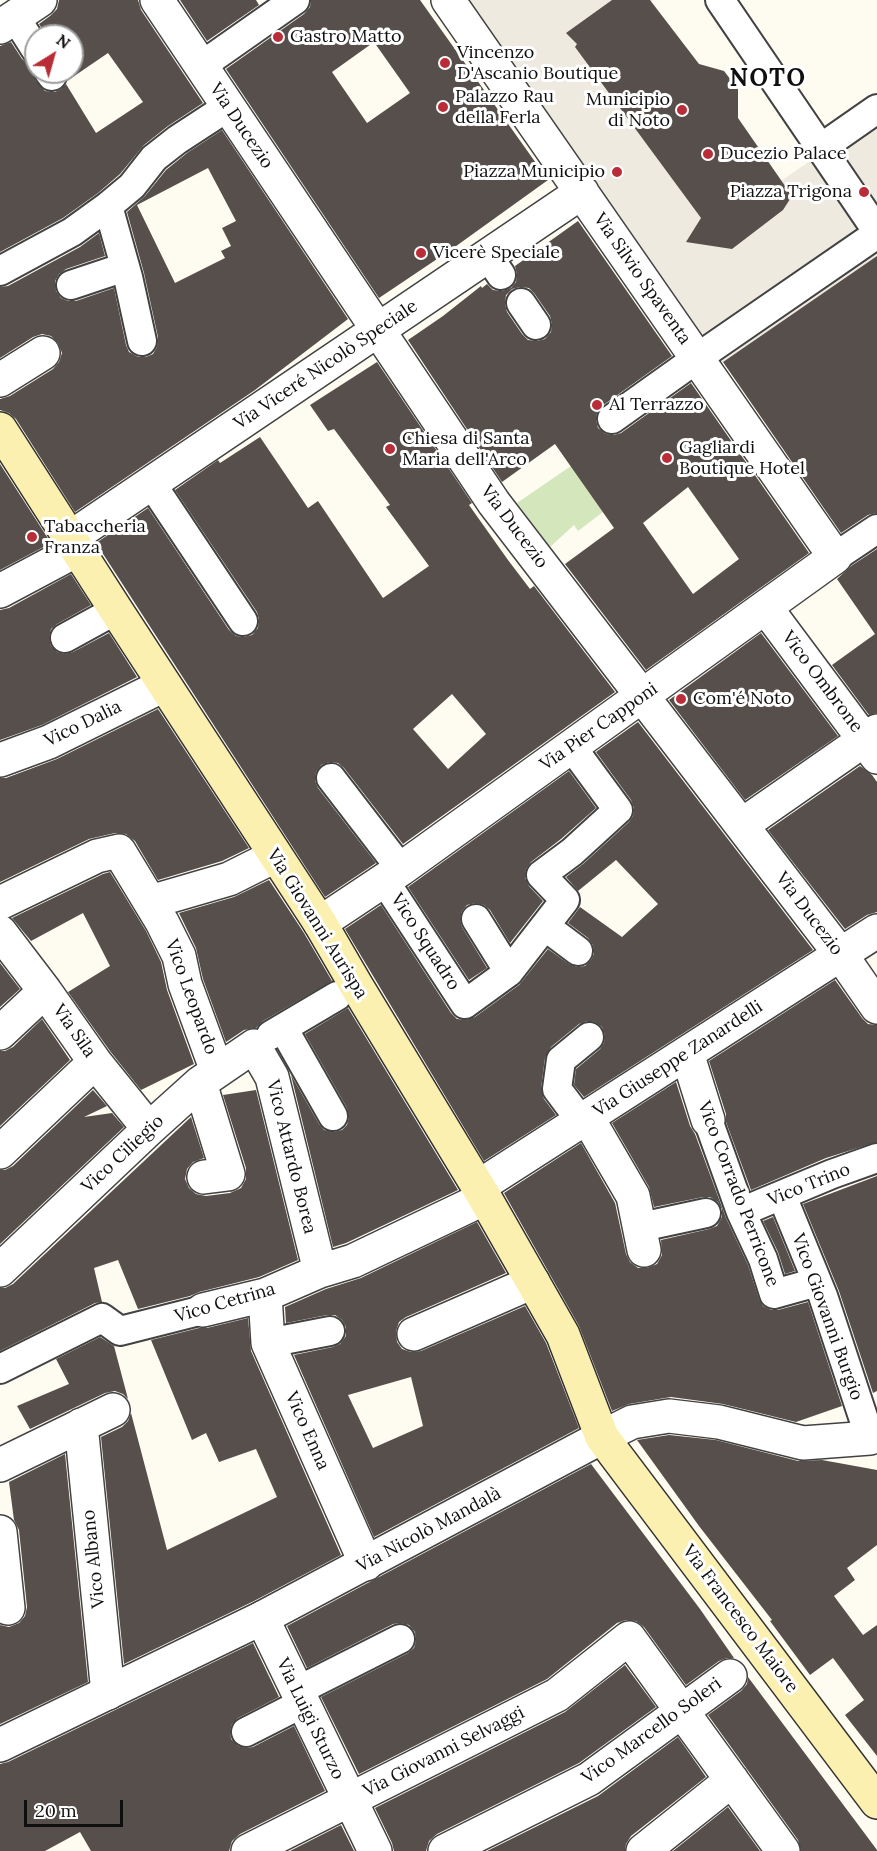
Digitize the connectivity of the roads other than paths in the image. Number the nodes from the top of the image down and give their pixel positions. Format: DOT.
graph roads {
  1 [pos="157,0"];
  2 [pos="295,0"];
  3 [pos="448,0"];
  4 [pos="720,0"];
  5 [pos="201,66"];
  6 [pos="229,106"];
  7 [pos="877,109"];
  8 [pos="821,148"];
  9 [pos="582,192"];
  10 [pos="108,206"];
  11 [pos="877,232"];
  12 [pos="125,267"];
  13 [pos="0,271"];
  14 [pos="70,285"];
  15 [pos="520,303"];
  16 [pos="536,326"];
  17 [pos="377,330"];
  18 [pos="142,340"];
  19 [pos="43,353"];
  20 [pos="696,358"];
  21 [pos="0,380"];
  22 [pos="612,418"];
  23 [pos="0,429"];
  24 [pos="151,483"];
  25 [pos="877,529"];
  26 [pos="74,544"];
  27 [pos="835,557"];
  28 [pos="0,591"];
  29 [pos="766,608"];
  30 [pos="116,610"];
  31 [pos="243,621"];
  32 [pos="65,638"];
  33 [pos="164,684"];
  34 [pos="643,696"];
  35 [pos="873,742"];
  36 [pos="571,746"];
  37 [pos="0,760"];
  38 [pos="332,778"];
  39 [pos="741,825"];
  40 [pos="276,856"];
  41 [pos="393,874"];
  42 [pos="150,902"];
  43 [pos="0,903"];
  44 [pos="476,919"];
  45 [pos="320,923"];
  46 [pos="546,927"];
  47 [pos="877,931"];
  48 [pos="0,932"];
  49 [pos="578,951"];
  50 [pos="841,955"];
  51 [pos="509,972"];
  52 [pos="45,991"];
  53 [pos="336,996"];
  54 [pos="877,1007"];
  55 [pos="0,1033"];
  56 [pos="269,1036"];
  57 [pos="589,1036"];
  58 [pos="687,1053"];
  59 [pos="95,1062"];
  60 [pos="209,1077"];
  61 [pos="333,1116"];
  62 [pos="584,1119"];
  63 [pos="708,1120"];
  64 [pos="148,1129"];
  65 [pos="0,1152"];
  66 [pos="877,1158"];
  67 [pos="204,1177"];
  68 [pos="482,1192"];
  69 [pos="782,1196"];
  70 [pos="741,1212"];
  71 [pos="706,1213"];
  72 [pos="642,1238"];
  73 [pos="0,1270"];
  74 [pos="320,1271"];
  75 [pos="533,1282"];
  76 [pos="817,1282"];
  77 [pos="265,1295"];
  78 [pos="203,1310"];
  79 [pos="330,1331"];
  80 [pos="414,1334"];
  81 [pos="267,1343"];
  82 [pos="0,1369"];
  83 [pos="112,1410"];
  84 [pos="81,1425"];
  85 [pos="602,1437"];
  86 [pos="874,1437"];
  87 [pos="0,1464"];
  88 [pos="0,1532"];
  89 [pos="366,1564"];
  90 [pos="8,1608"];
  91 [pos="262,1618"];
  92 [pos="400,1639"];
  93 [pos="730,1676"];
  94 [pos="108,1693"];
  95 [pos="300,1697"];
  96 [pos="682,1710"];
  97 [pos="246,1732"];
  98 [pos="0,1745"];
  99 [pos="732,1779"];
  100 [pos="350,1800"];
  101 [pos="877,1802"];
  102 [pos="248,1851"];
  103 [pos="375,1851"];
  104 [pos="445,1851"];
  105 [pos="643,1851"];
  106 [pos="783,1851"];
  1 -- 5 [label="street, Via Ducezio"];
  2 -- 5 [label="street"];
  3 -- 9 [label="street, Via Silvio Spaventa"];
  4 -- 8 [label="street"];
  5 -- 6 [label="street, Via Ducezio"];
  6 -- 10 [label="street"];
  6 -- 17 [label="street, Via Ducezio"];
  7 -- 8 [label="street"];
  8 -- 11 [label="street"];
  9 -- 17 [label="street, Via Viceré Nicolò Speciale"];
  9 -- 20 [label="street, Via Silvio Spaventa"];
  10 -- 12 [label="street"];
  10 -- 13 [label="street"];
  11 -- 20 [label="street"];
  12 -- 14 [label="street"];
  12 -- 18 [label="street"];
  15 -- 16 [label="street"];
  17 -- 24 [label="street, Via Viceré Nicolò Speciale"];
  17 -- 34 [label="street, Via Ducezio"];
  19 -- 21 [label="street"];
  20 -- 22 [label="street"];
  20 -- 27 [label="street, Via Silvio Spaventa"];
  23 -- 26 [label="main road, Via Giovanni Aurispa"];
  24 -- 26 [label="street, Via Viceré Nicolò Speciale"];
  24 -- 31 [label="street"];
  25 -- 27 [label="street, Via Pier Capponi"];
  26 -- 28 [label="street, Via Viceré Nicolò Speciale"];
  26 -- 30 [label="main road, Via Giovanni Aurispa"];
  27 -- 29 [label="street, Via Pier Capponi"];
  29 -- 34 [label="street, Via Pier Capponi"];
  29 -- 35 [label="street, Vico Ombrone"];
  30 -- 32 [label="street"];
  30 -- 33 [label="main road, Via Giovanni Aurispa"];
  33 -- 37 [label="street, Vico Dalia"];
  33 -- 40 [label="main road, Via Giovanni Aurispa"];
  34 -- 36 [label="street, Via Pier Capponi"];
  34 -- 39 [label="street, Via Ducezio"];
  35 -- 39 [label="street"];
  36 -- 41 [label="street, Via Pier Capponi"];
  36 -- 46 [label="street, Vico Squadro"];
  38 -- 41 [label="street"];
  39 -- 50 [label="street, Via Ducezio"];
  40 -- 42 [label="street"];
  40 -- 45 [label="main road, Via Giovanni Aurispa"];
  41 -- 45 [label="street, Via Pier Capponi"];
  41 -- 51 [label="street, Vico Squadro"];
  42 -- 43 [label="street, Vico Leopardo"];
  42 -- 60 [label="street, Vico Leopardo"];
  44 -- 51 [label="street"];
  45 -- 68 [label="main road, Via Giovanni Aurispa"];
  46 -- 49 [label="street"];
  46 -- 51 [label="street, Vico Squadro"];
  47 -- 50 [label="street, Via Giuseppe Zanardelli"];
  48 -- 52 [label="street, Via Sila"];
  50 -- 54 [label="street, Via Ducezio"];
  50 -- 58 [label="street, Via Giuseppe Zanardelli"];
  52 -- 55 [label="street"];
  52 -- 59 [label="street, Via Sila"];
  53 -- 56 [label="street, Vico Ciliegio"];
  56 -- 60 [label="street, Vico Ciliegio"];
  56 -- 61 [label="street"];
  56 -- 74 [label="street, Vico Attardo Borea"];
  57 -- 62 [label="street"];
  58 -- 62 [label="street, Via Giuseppe Zanardelli"];
  58 -- 63 [label="street, Vico Corrado Perricone"];
  59 -- 64 [label="street, Via Sila"];
  59 -- 65 [label="street"];
  60 -- 64 [label="street, Vico Ciliegio"];
  60 -- 67 [label="street, Vico Leopardo"];
  62 -- 68 [label="street, Via Giuseppe Zanardelli"];
  62 -- 72 [label="street"];
  63 -- 70 [label="street, Vico Corrado Perricone"];
  64 -- 73 [label="street, Vico Ciliegio"];
  66 -- 69 [label="street, Vico Trino"];
  68 -- 74 [label="street, Vico Cetrina"];
  68 -- 75 [label="main road, Via Giovanni Aurispa"];
  69 -- 70 [label="street, Vico Trino"];
  69 -- 76 [label="street, Vico Giovanni Burgio"];
  70 -- 76 [label="street, Vico Corrado Perricone"];
  71 -- 72 [label="street"];
  74 -- 77 [label="street, Vico Cetrina"];
  75 -- 80 [label="street"];
  75 -- 85 [label="main road, Via Giovanni Aurispa"];
  76 -- 86 [label="street, Vico Giovanni Burgio"];
  77 -- 78 [label="street, Vico Cetrina"];
  77 -- 81 [label="street, Vico Enna"];
  78 -- 82 [label="street, Vico Cetrina"];
  79 -- 81 [label="street"];
  81 -- 89 [label="street, Vico Enna"];
  83 -- 84 [label="street"];
  84 -- 87 [label="street"];
  84 -- 94 [label="street, Vico Albano"];
  85 -- 86 [label="street, Via Nicolò Mandalà"];
  85 -- 89 [label="street, Via Nicolò Mandalà"];
  85 -- 101 [label="main road, Via Francesco Maiore"];
  88 -- 90 [label="street"];
  89 -- 91 [label="street, Via Nicolò Mandalà"];
  91 -- 94 [label="street, Via Nicolò Mandalà"];
  91 -- 95 [label="street, Via Luigi Sturzo"];
  92 -- 95 [label="street"];
  93 -- 96 [label="street, Vico Marcello Soleri"];
  94 -- 98 [label="street, Via Nicolò Mandalà"];
  95 -- 97 [label="street"];
  95 -- 100 [label="street, Via Luigi Sturzo"];
  96 -- 99 [label="street"];
  96 -- 100 [label="street, Via Giovanni Selvaggi"];
  96 -- 104 [label="street, Vico Marcello Soleri"];
  99 -- 105 [label="street"];
  99 -- 106 [label="street"];
  100 -- 102 [label="street, Via Giovanni Selvaggi"];
  100 -- 103 [label="street, Via Luigi Sturzo"];
}
